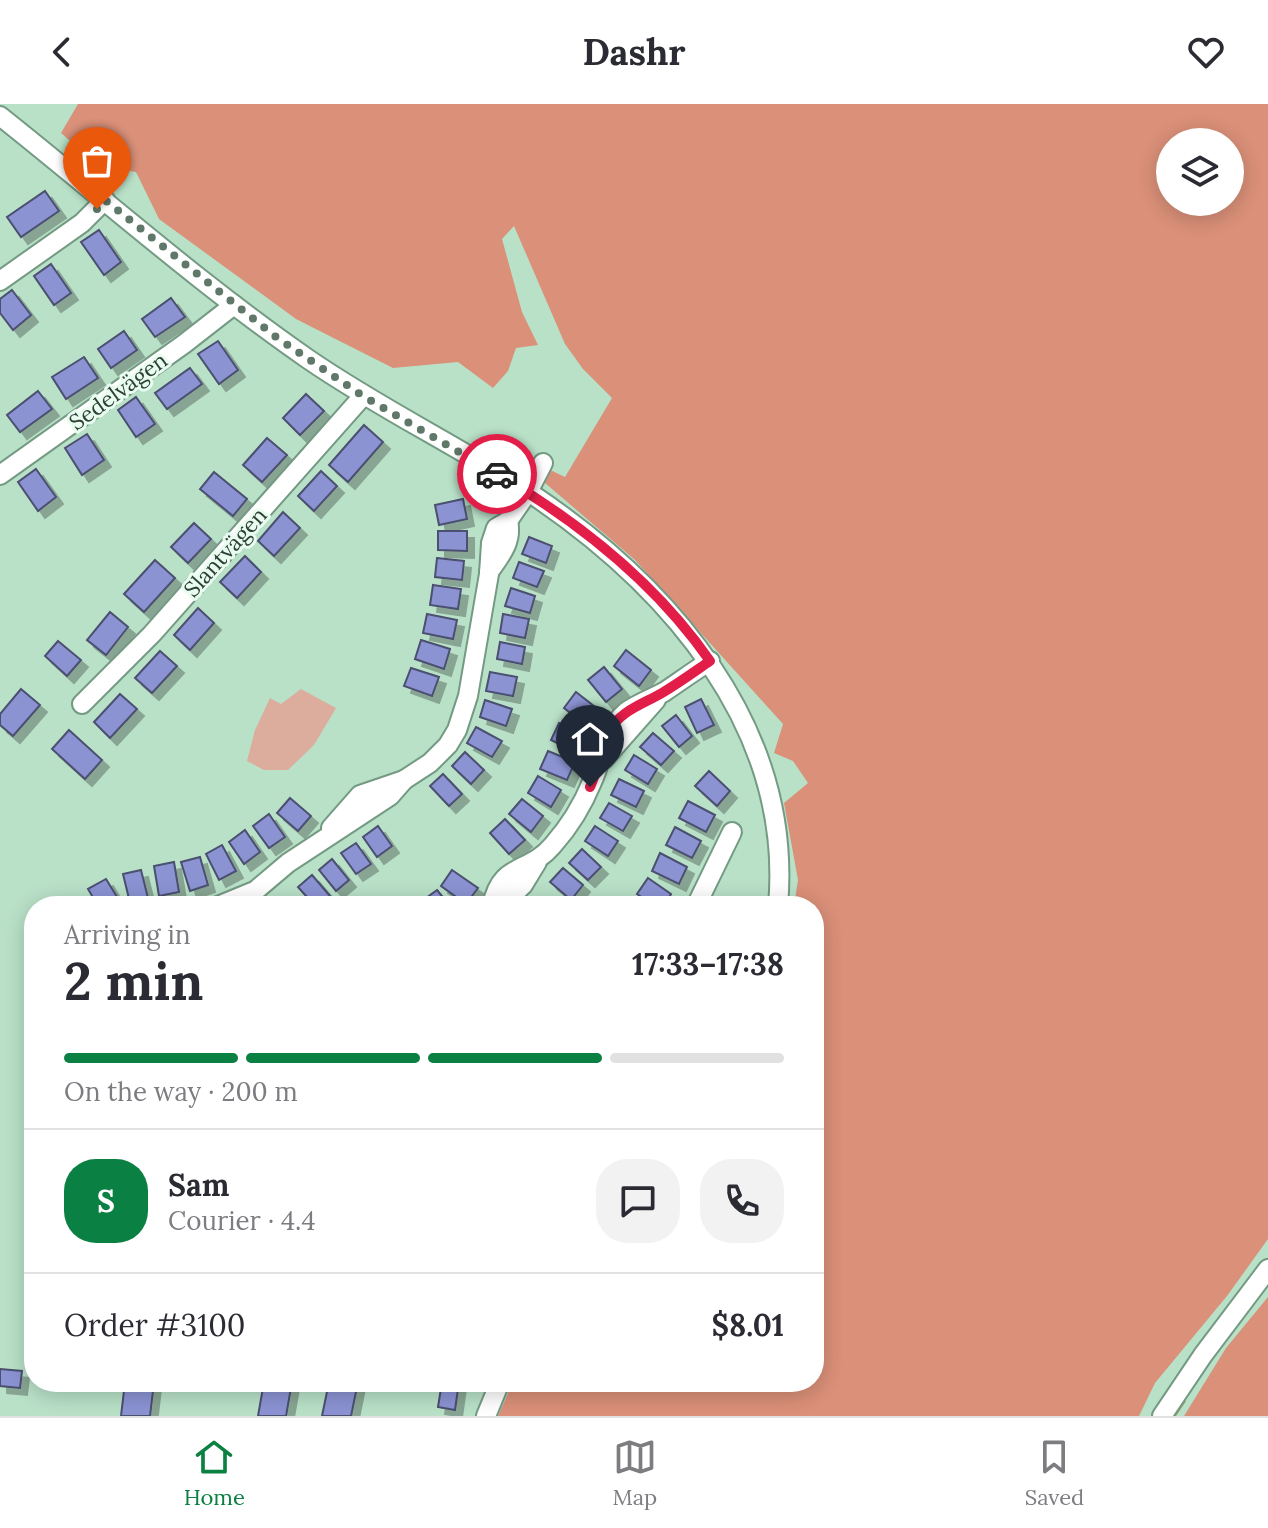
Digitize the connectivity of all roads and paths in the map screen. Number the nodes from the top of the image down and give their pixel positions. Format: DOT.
graph roads {
  1 [pos="0,116"];
  2 [pos="105,200"];
  3 [pos="0,281"];
  4 [pos="234,305"];
  5 [pos="363,396"];
  6 [pos="543,463"];
  7 [pos="0,475"];
  8 [pos="528,492"];
  9 [pos="710,661"];
  10 [pos="82,704"];
  11 [pos="732,832"];
  12 [pos="539,858"];
  13 [pos="252,896"];
  14 [pos="494,896"];
  15 [pos="511,896"];
  16 [pos="701,896"];
  17 [pos="778,896"];
  18 [pos="1268,1269"];
  19 [pos="496,1392"];
  20 [pos="486,1416"];
  21 [pos="1162,1416"];
  1 -- 2 [label="street"];
  2 -- 3 [label="street"];
  2 -- 4 [label="street"];
  4 -- 5 [label="street"];
  4 -- 7 [label="street, Sedelvägen"];
  5 -- 8 [label="street"];
  5 -- 10 [label="street, Slantvägen"];
  6 -- 8 [label="street"];
  8 -- 9 [label="street"];
  8 -- 13 [label="street"];
  9 -- 12 [label="street"];
  9 -- 17 [label="street"];
  11 -- 16 [label="street"];
  12 -- 14 [label="street"];
  12 -- 15 [label="street"];
  18 -- 21 [label="street"];
  19 -- 20 [label="street"];
}
